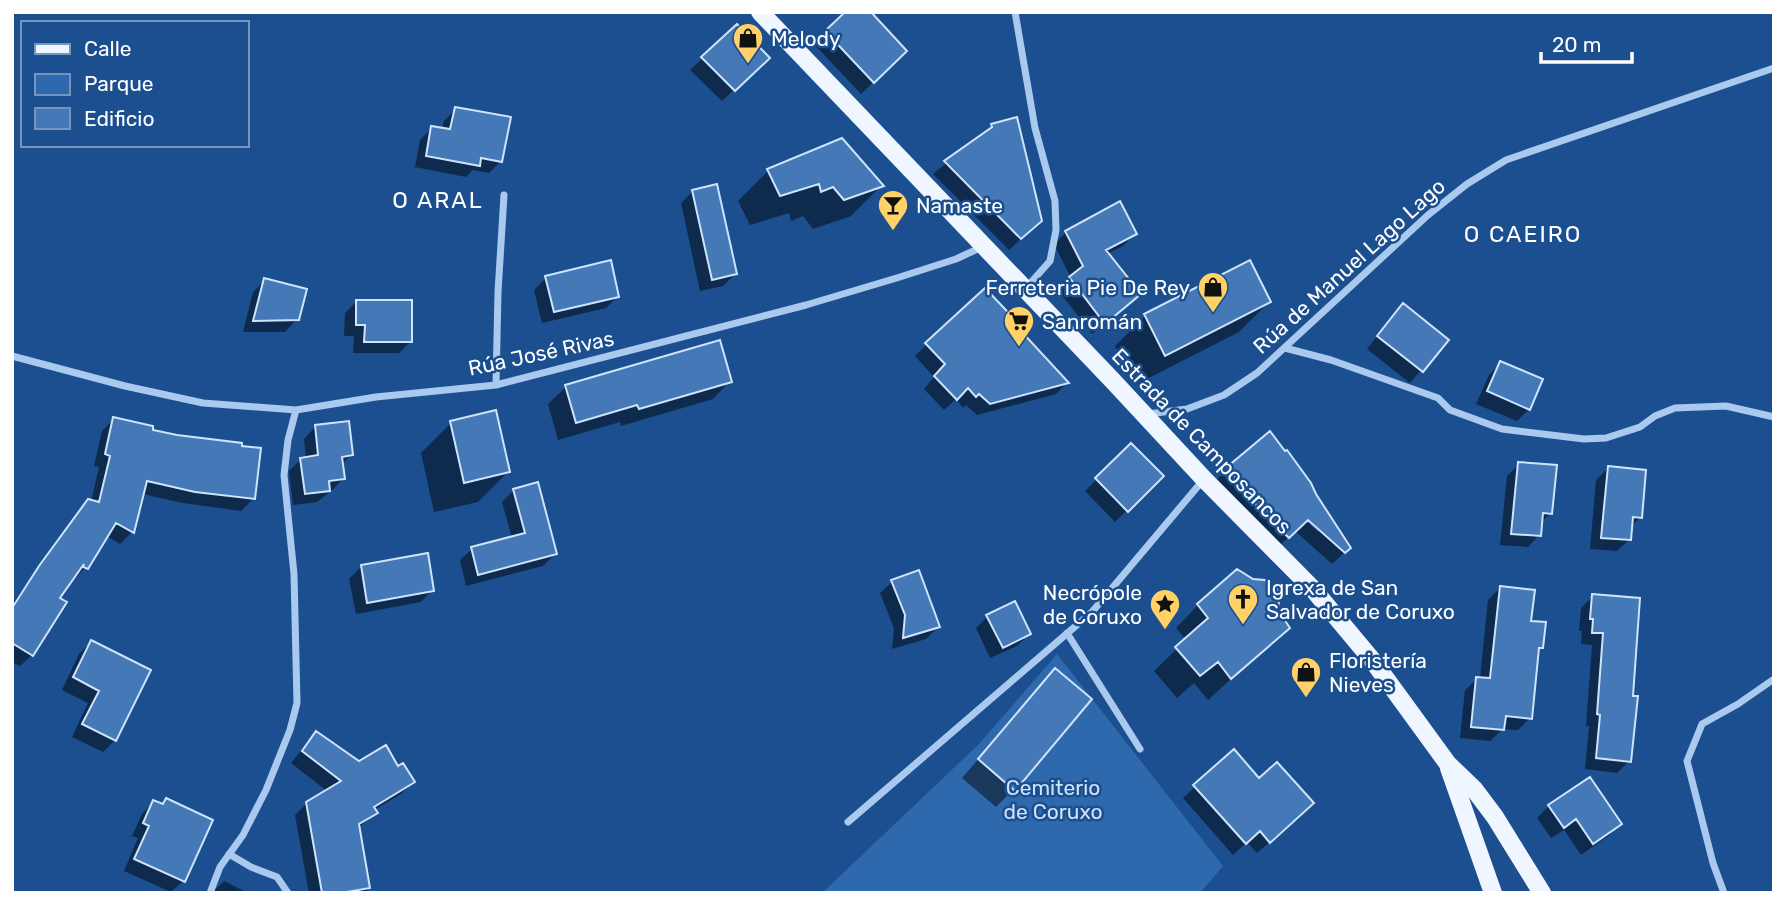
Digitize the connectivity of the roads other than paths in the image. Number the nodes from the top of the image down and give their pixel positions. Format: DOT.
graph roads {
  1 [pos="760,12"];
  2 [pos="1015,12"];
  3 [pos="1774,68"];
  4 [pos="504,195"];
  5 [pos="984,246"];
  6 [pos="1025,289"];
  7 [pos="1285,348"];
  8 [pos="12,356"];
  9 [pos="496,385"];
  10 [pos="296,410"];
  11 [pos="1144,414"];
  12 [pos="1774,417"];
  13 [pos="1204,479"];
  14 [pos="1067,633"];
  15 [pos="1774,679"];
  16 [pos="1140,749"];
  17 [pos="1448,764"];
  18 [pos="848,822"];
  19 [pos="229,854"];
  20 [pos="209,893"];
  21 [pos="288,893"];
  22 [pos="1493,893"];
  23 [pos="1542,893"];
  24 [pos="1724,893"];
  1 -- 5 [label="main road, Estrada de Camposancos"];
  2 -- 6 [label="street"];
  3 -- 7 [label="street, Rúa de Manuel Lago Lago"];
  4 -- 9 [label="street"];
  5 -- 6 [label="main road, Estrada de Camposancos"];
  5 -- 9 [label="street, Rúa José Rivas"];
  6 -- 11 [label="main road, Estrada de Camposancos"];
  7 -- 11 [label="street, Rúa de Manuel Lago Lago"];
  7 -- 12 [label="street"];
  8 -- 10 [label="street, Rúa José Rivas"];
  9 -- 10 [label="street, Rúa José Rivas"];
  10 -- 19 [label="street"];
  11 -- 13 [label="main road, Estrada de Camposancos"];
  13 -- 14 [label="street"];
  13 -- 17 [label="main road, Estrada de Camposancos"];
  14 -- 16 [label="street"];
  14 -- 18 [label="street"];
  15 -- 24 [label="street"];
  17 -- 22 [label="main road, Estrada de Camposancos"];
  17 -- 23 [label="main road, Estrada de Camposancos"];
  19 -- 20 [label="street"];
  19 -- 21 [label="street"];
}
